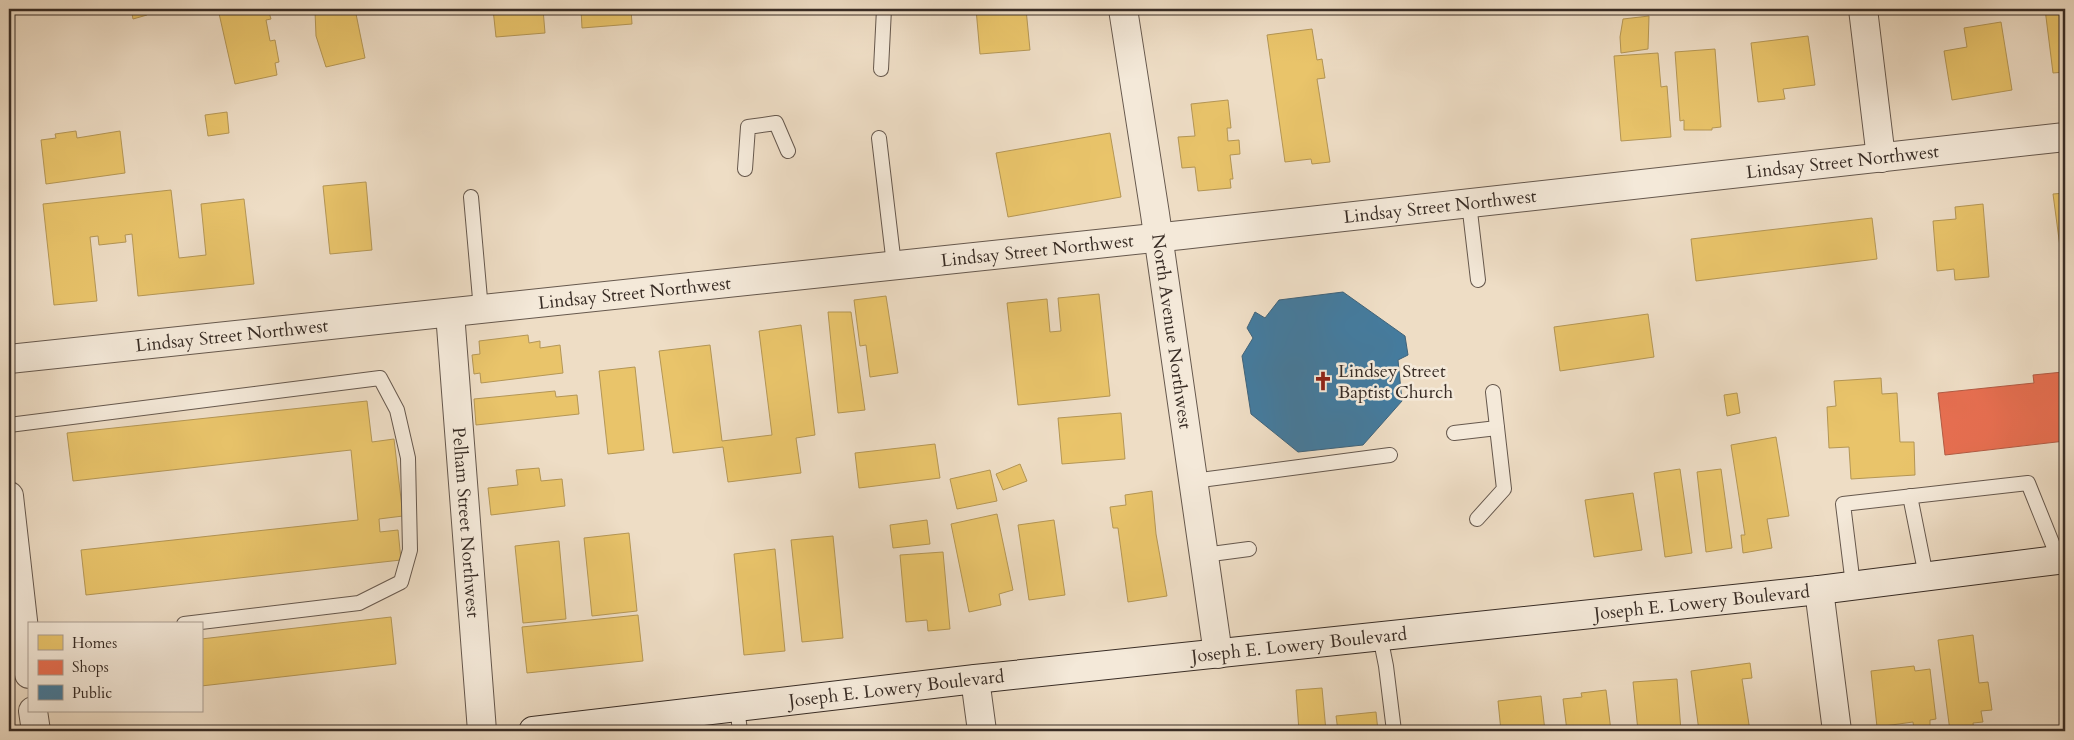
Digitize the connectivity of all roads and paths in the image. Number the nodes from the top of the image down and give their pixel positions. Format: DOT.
graph roads {
  1 [pos="884,9"];
  2 [pos="1123,9"];
  3 [pos="1863,9"];
  4 [pos="881,69"];
  5 [pos="2065,137"];
  6 [pos="879,138"];
  7 [pos="788,151"];
  8 [pos="1881,158"];
  9 [pos="745,169"];
  10 [pos="471,197"];
  11 [pos="1469,203"];
  12 [pos="1158,238"];
  13 [pos="894,265"];
  14 [pos="1478,280"];
  15 [pos="481,310"];
  16 [pos="450,313"];
  17 [pos="9,360"];
  18 [pos="1493,392"];
  19 [pos="9,425"];
  20 [pos="1497,428"];
  21 [pos="1454,433"];
  22 [pos="1390,455"];
  23 [pos="1193,481"];
  24 [pos="9,496"];
  25 [pos="1910,496"];
  26 [pos="1477,519"];
  27 [pos="1249,549"];
  28 [pos="1204,555"];
  29 [pos="2062,560"];
  30 [pos="1926,576"];
  31 [pos="1853,585"];
  32 [pos="1819,590"];
  33 [pos="201,622"];
  34 [pos="1380,636"];
  35 [pos="27,642"];
  36 [pos="1218,654"];
  37 [pos="28,658"];
  38 [pos="975,679"];
  39 [pos="33,712"];
  40 [pos="739,719"];
  41 [pos="36,731"];
  42 [pos="482,731"];
  43 [pos="533,731"];
  44 [pos="982,731"];
  45 [pos="1394,731"];
  46 [pos="1837,731"];
  1 -- 4 [label="lane"];
  2 -- 12 [label="street, North Avenue Northwest"];
  3 -- 8 [label="street"];
  5 -- 8 [label="street, Lindsay Street Northwest"];
  6 -- 13 [label="lane"];
  7 -- 9 [label="lane"];
  8 -- 11 [label="street, Lindsay Street Northwest"];
  10 -- 15 [label="lane"];
  11 -- 12 [label="street, Lindsay Street Northwest"];
  11 -- 14 [label="lane"];
  12 -- 13 [label="street, Lindsay Street Northwest"];
  12 -- 23 [label="street, North Avenue Northwest"];
  13 -- 15 [label="street, Lindsay Street Northwest"];
  15 -- 16 [label="street, Lindsay Street Northwest"];
  16 -- 17 [label="street, Lindsay Street Northwest"];
  16 -- 42 [label="street, Pelham Street Northwest"];
  18 -- 20 [label="lane"];
  19 -- 33 [label="lane"];
  20 -- 21 [label="lane"];
  20 -- 26 [label="lane"];
  22 -- 23 [label="lane"];
  23 -- 28 [label="street, North Avenue Northwest"];
  24 -- 35 [label="street"];
  25 -- 29 [label="lane"];
  25 -- 30 [label="lane"];
  25 -- 31 [label="lane"];
  27 -- 28 [label="lane"];
  28 -- 36 [label="street, North Avenue Northwest"];
  29 -- 30 [label="street, Joseph E. Lowery Boulevard"];
  30 -- 31 [label="street, Joseph E. Lowery Boulevard"];
  31 -- 32 [label="street, Joseph E. Lowery Boulevard"];
  32 -- 34 [label="street, Joseph E. Lowery Boulevard"];
  32 -- 46 [label="street"];
  34 -- 36 [label="street, Joseph E. Lowery Boulevard"];
  34 -- 45 [label="lane"];
  35 -- 37 [label="street"];
  36 -- 38 [label="street, Joseph E. Lowery Boulevard"];
  38 -- 40 [label="street, Joseph E. Lowery Boulevard"];
  38 -- 44 [label="street"];
  39 -- 41 [label="street"];
  40 -- 43 [label="street, Joseph E. Lowery Boulevard"];
}
